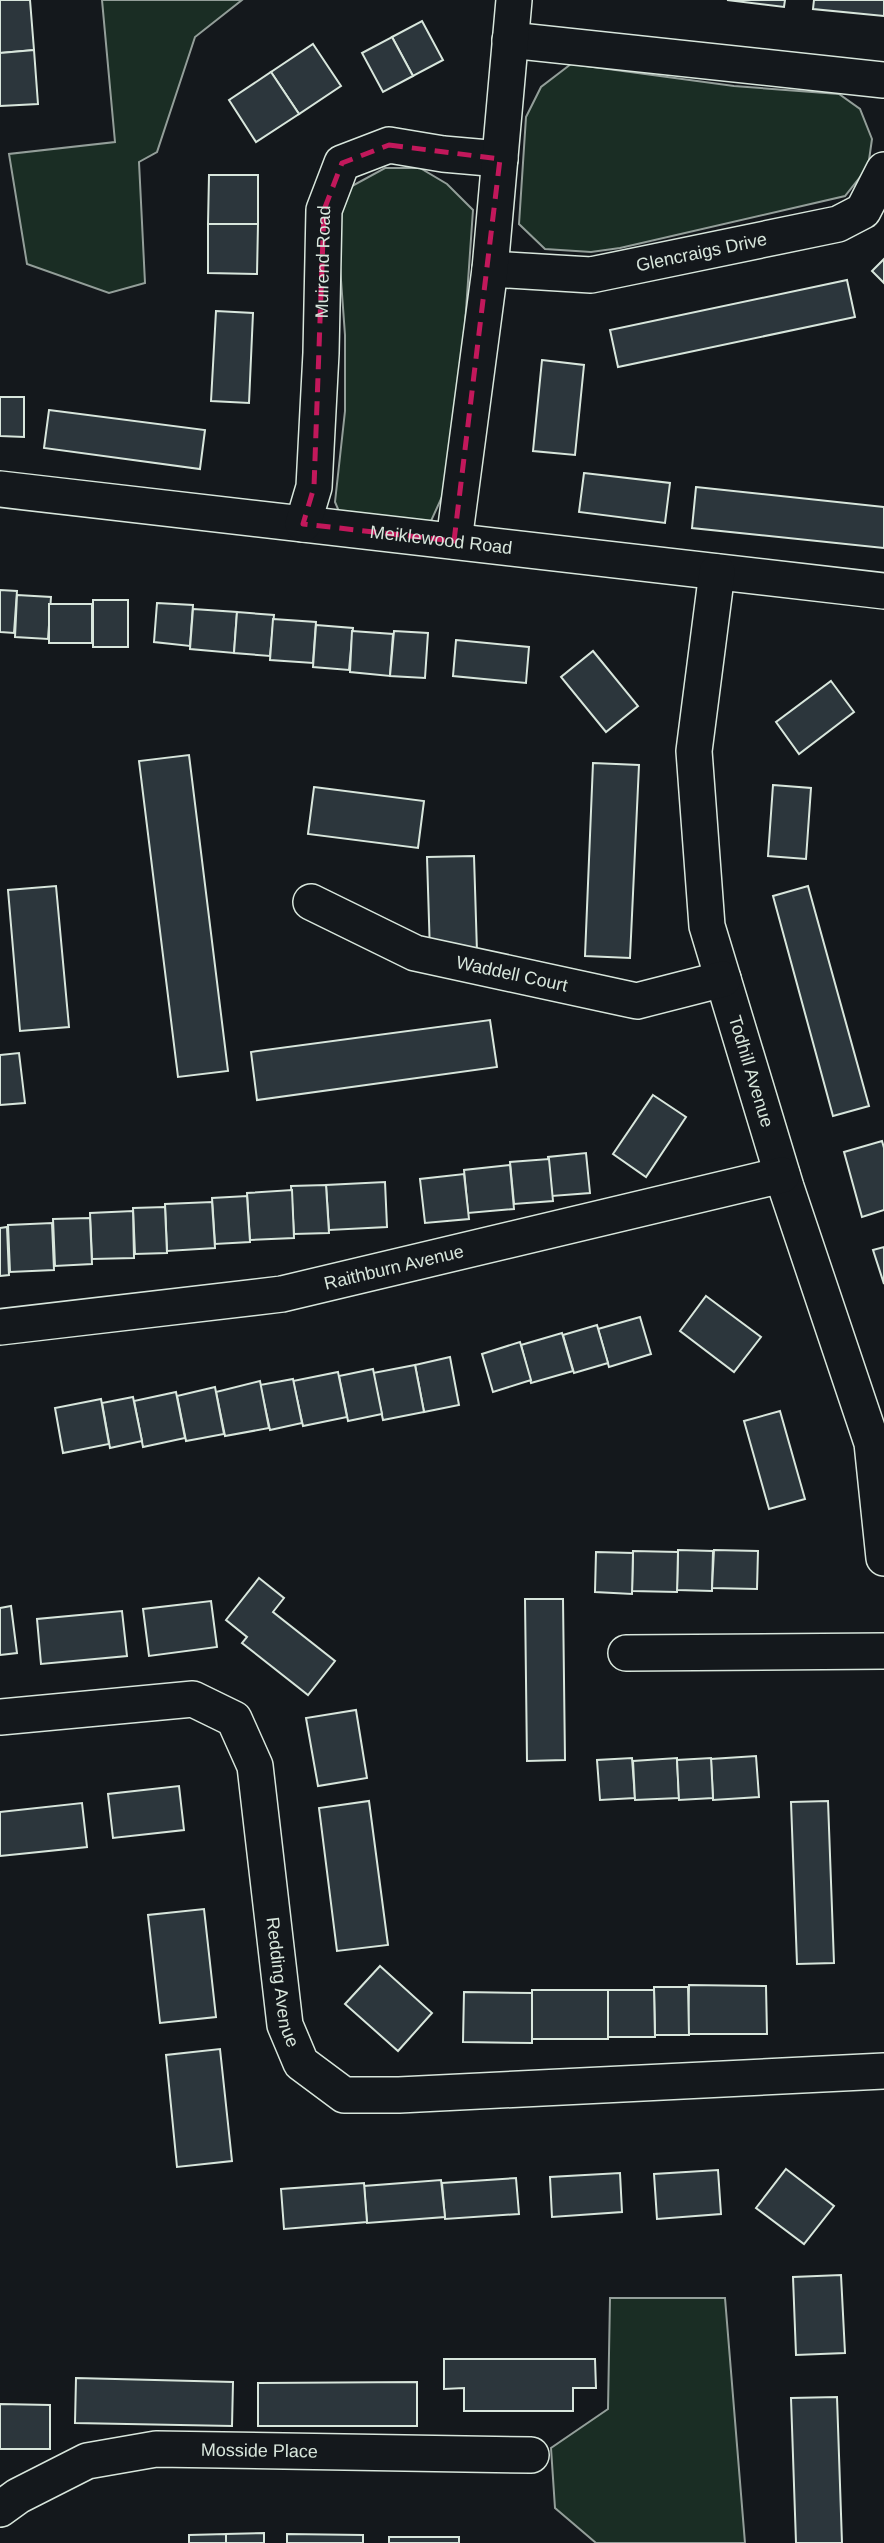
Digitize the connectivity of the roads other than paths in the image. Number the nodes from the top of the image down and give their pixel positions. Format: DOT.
graph roads {
  1 [pos="514,0"];
  2 [pos="510,40"];
  3 [pos="884,80"];
  4 [pos="500,159"];
  5 [pos="884,170"];
  6 [pos="490,269"];
  7 [pos="0,489"];
  8 [pos="303,524"];
  9 [pos="454,541"];
  10 [pos="717,572"];
  11 [pos="884,591"];
  12 [pos="310,902"];
  13 [pos="723,979"];
  14 [pos="782,1175"];
  15 [pos="0,1327"];
  16 [pos="884,1558"];
  17 [pos="884,1651"];
  18 [pos="626,1653"];
  19 [pos="0,1717"];
  20 [pos="884,2071"];
  21 [pos="531,2455"];
  22 [pos="0,2509"];
  1 -- 2 [label="street"];
  2 -- 3 [label="street"];
  2 -- 4 [label="street"];
  4 -- 6 [label="street"];
  4 -- 8 [label="street, Muirend Road"];
  5 -- 6 [label="street, Glencraigs Drive"];
  6 -- 9 [label="street"];
  7 -- 8 [label="street, Meiklewood Road"];
  8 -- 9 [label="street, Meiklewood Road"];
  9 -- 10 [label="street, Meiklewood Road"];
  10 -- 11 [label="street, Meiklewood Road"];
  10 -- 13 [label="street, Todhill Avenue"];
  12 -- 13 [label="street, Waddell Court"];
  13 -- 14 [label="street, Todhill Avenue"];
  14 -- 15 [label="street, Raithburn Avenue"];
  14 -- 16 [label="street, Todhill Avenue"];
  17 -- 18 [label="street"];
  19 -- 20 [label="street, Redding Avenue"];
  21 -- 22 [label="street, Mosside Place"];
}
